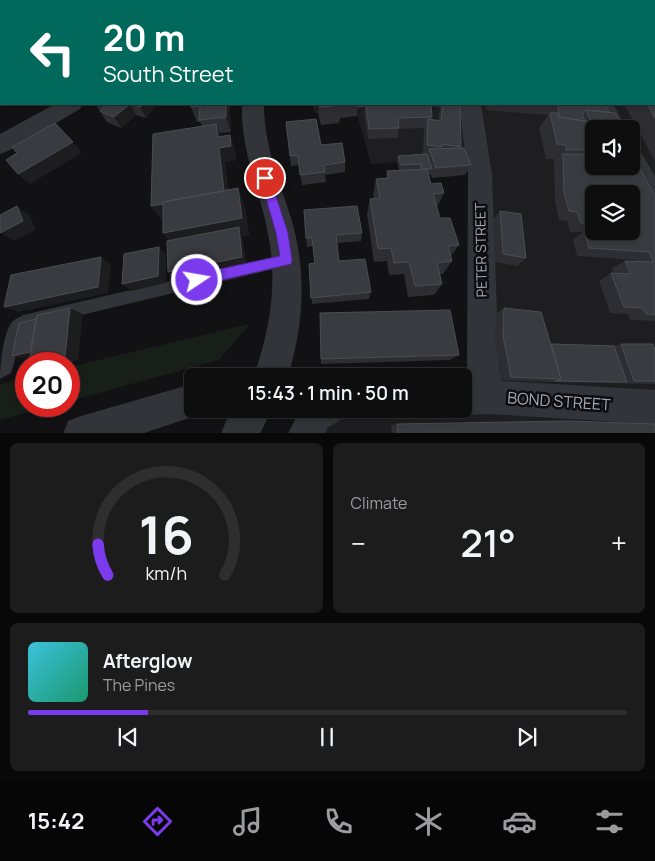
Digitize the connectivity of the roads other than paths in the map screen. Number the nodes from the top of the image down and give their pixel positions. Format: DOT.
graph roads {
  1 [pos="70,105"];
  2 [pos="253,105"];
  3 [pos="470,105"];
  4 [pos="606,105"];
  5 [pos="614,120"];
  6 [pos="3,139"];
  7 [pos="640,167"];
  8 [pos="655,193"];
  9 [pos="286,260"];
  10 [pos="274,368"];
  11 [pos="0,371"];
  12 [pos="475,397"];
  13 [pos="184,403"];
  14 [pos="655,407"];
  15 [pos="313,418"];
  16 [pos="84,433"];
  17 [pos="306,433"];
  1 -- 6 [label="street"];
  2 -- 9 [label="street"];
  3 -- 12 [label="street, PETER STREET"];
  4 -- 5 [label="street"];
  7 -- 8 [label="street"];
  9 -- 10 [label="street"];
  9 -- 11 [label="lane"];
  12 -- 14 [label="street, BOND STREET"];
  13 -- 16 [label="street"];
  15 -- 17 [label="street"];
}
